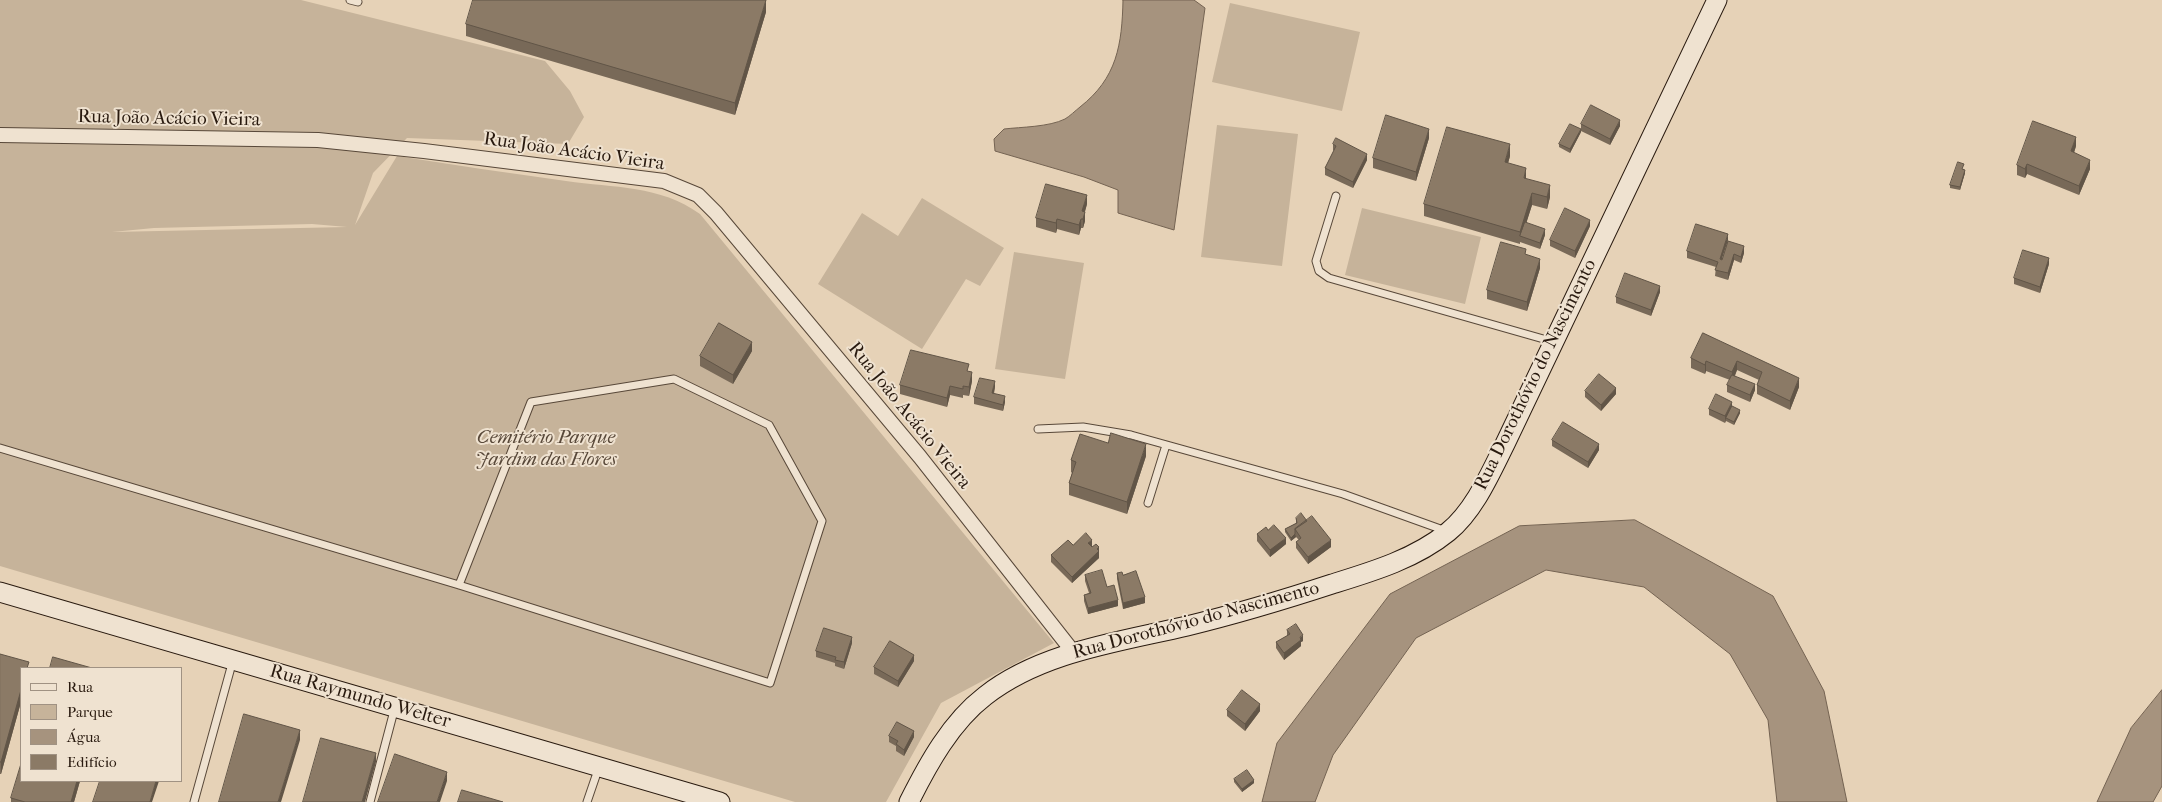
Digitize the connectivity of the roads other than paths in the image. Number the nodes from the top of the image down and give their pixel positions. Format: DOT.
graph roads {
  1 [pos="1717,0"];
  2 [pos="0,135"];
  3 [pos="1336,196"];
  4 [pos="1554,342"];
  5 [pos="1038,429"];
  6 [pos="1166,445"];
  7 [pos="0,448"];
  8 [pos="1148,503"];
  9 [pos="1448,532"];
  10 [pos="460,585"];
  11 [pos="0,592"];
  12 [pos="1074,653"];
  13 [pos="233,660"];
  14 [pos="395,707"];
  15 [pos="600,767"];
  16 [pos="194,802"];
  17 [pos="370,802"];
  18 [pos="586,802"];
  19 [pos="720,802"];
  20 [pos="909,802"];
  1 -- 4 [label="street, Rua Dorothóvio do Nascimento"];
  2 -- 12 [label="street, Rua João Acácio Vieira"];
  3 -- 4 [label="lane"];
  4 -- 9 [label="street, Rua Dorothóvio do Nascimento"];
  5 -- 6 [label="lane"];
  6 -- 8 [label="lane"];
  6 -- 9 [label="lane"];
  7 -- 10 [label="lane"];
  9 -- 12 [label="street, Rua Dorothóvio do Nascimento"];
  10 -- 10 [label="lane"];
  11 -- 13 [label="street, Rua Raymundo Welter"];
  12 -- 20 [label="street, Rua Dorothóvio do Nascimento"];
  13 -- 14 [label="street, Rua Raymundo Welter"];
  13 -- 16 [label="lane"];
  14 -- 15 [label="street, Rua Raymundo Welter"];
  14 -- 17 [label="lane"];
  15 -- 18 [label="lane"];
  15 -- 19 [label="street, Rua Raymundo Welter"];
}
